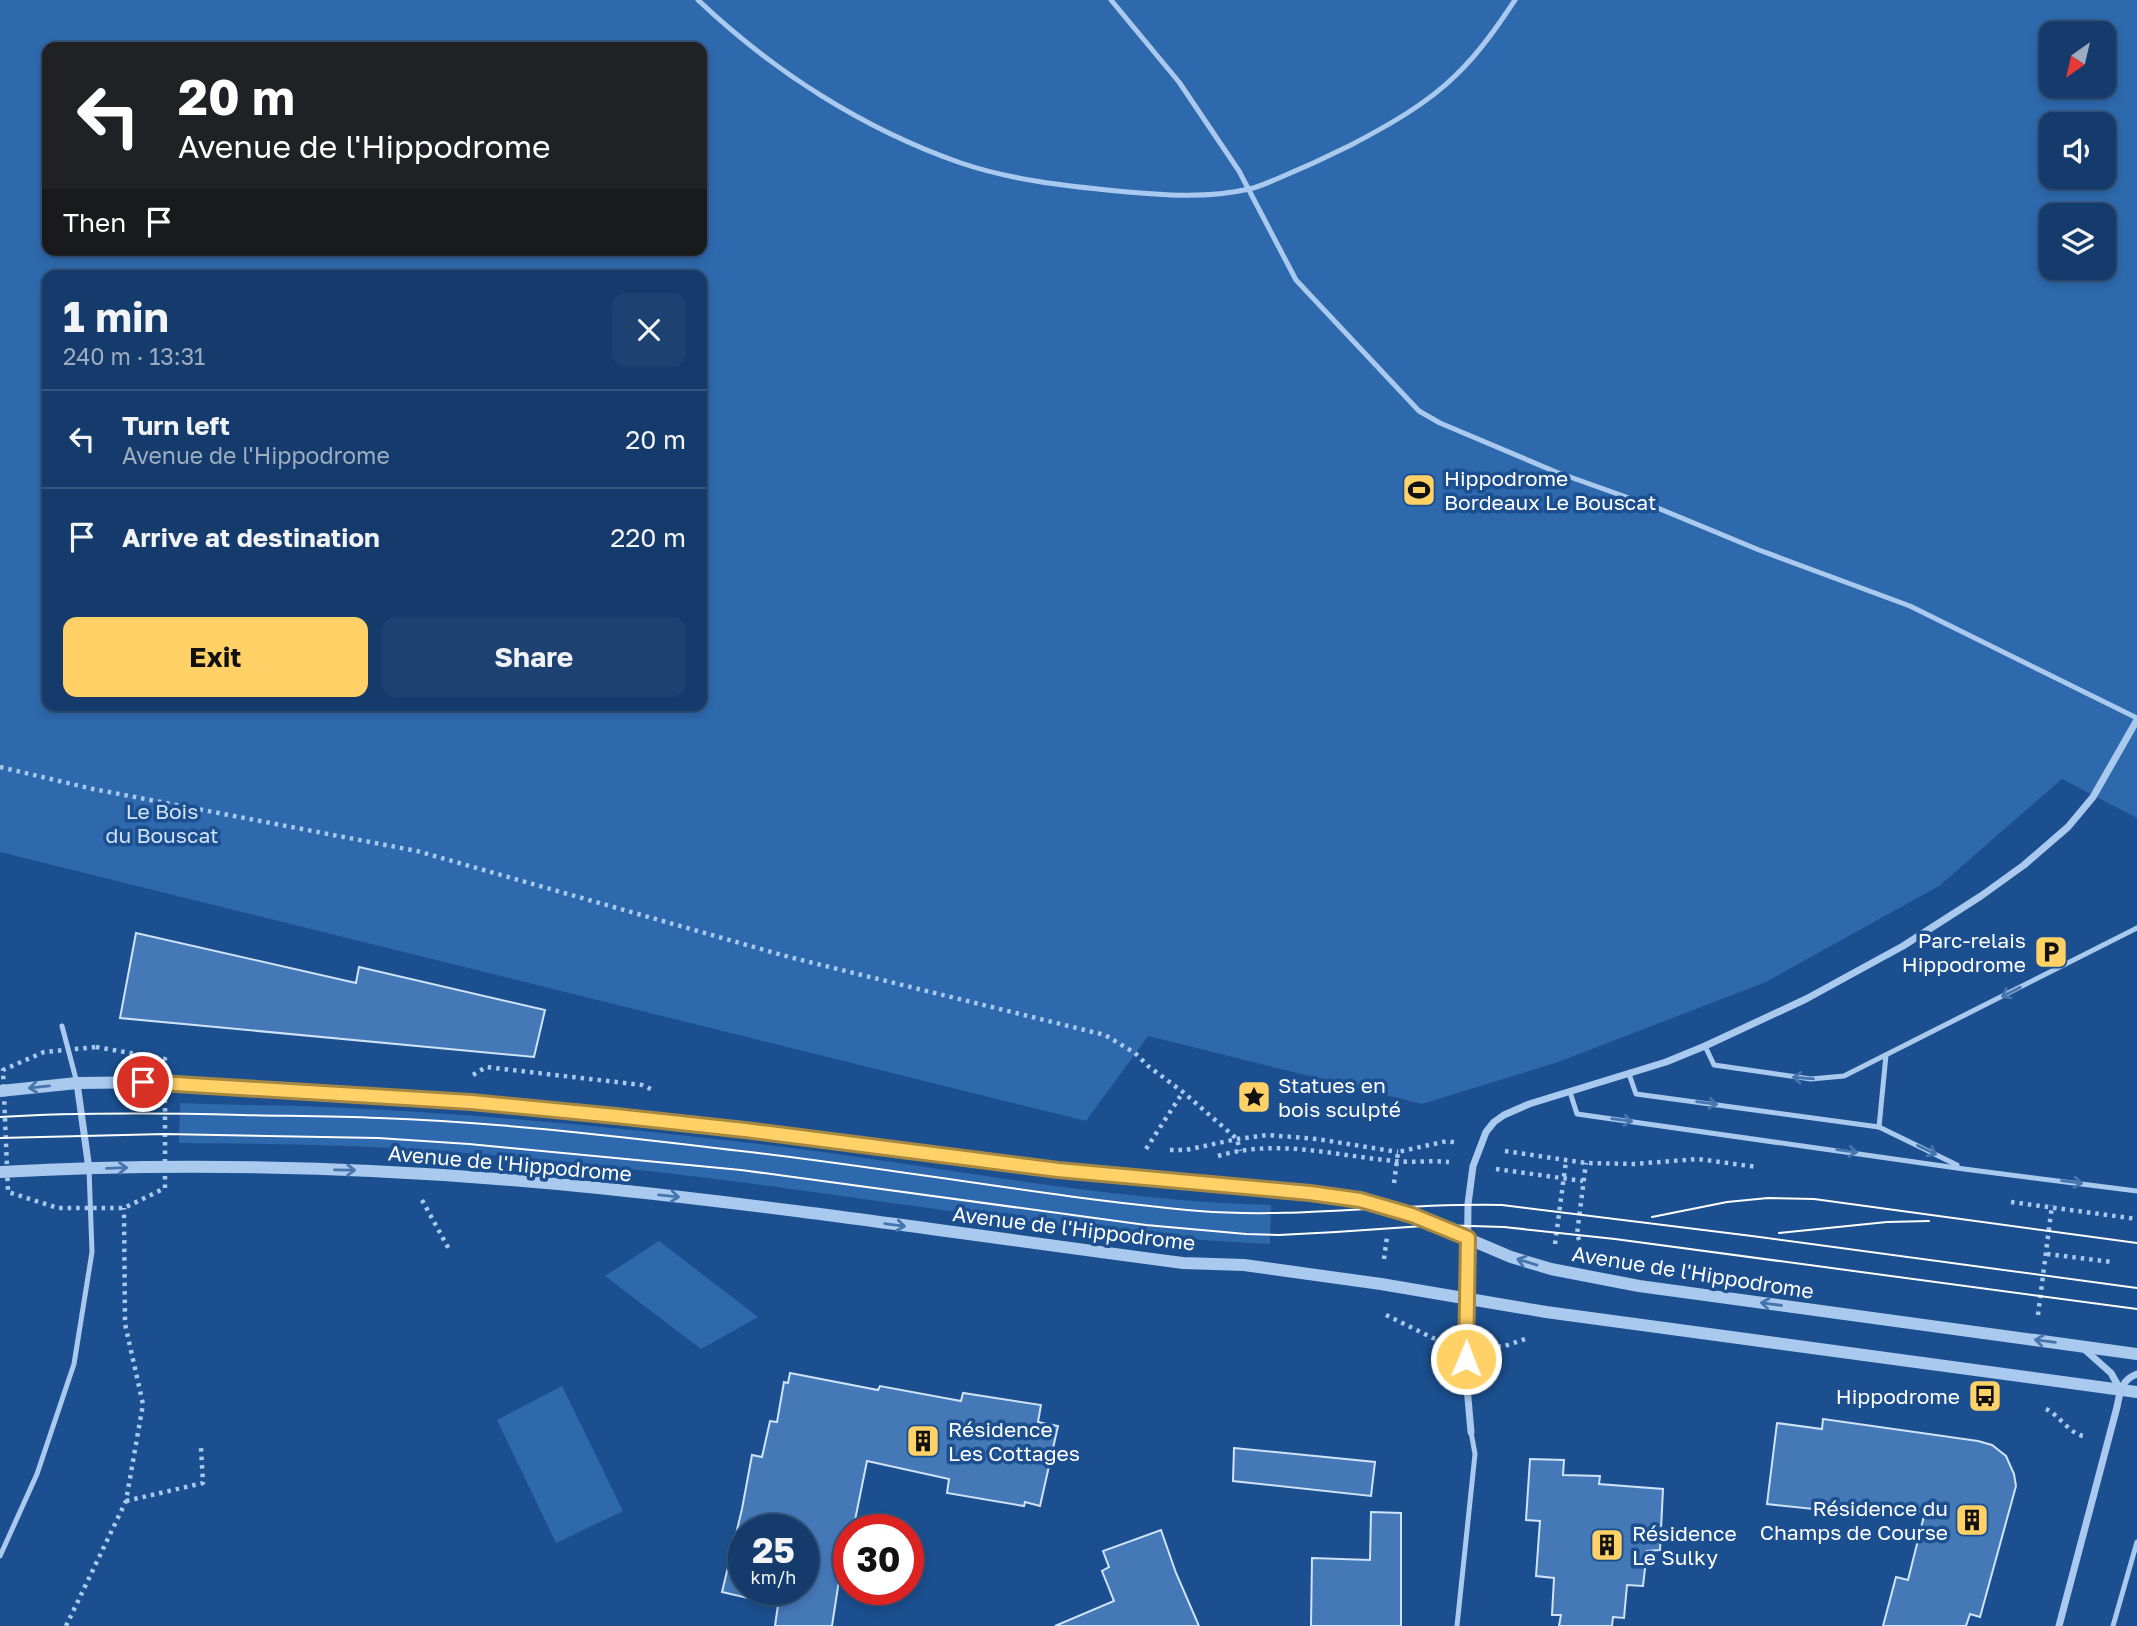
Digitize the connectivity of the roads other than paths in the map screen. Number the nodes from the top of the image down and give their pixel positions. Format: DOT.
graph roads {
  1 [pos="698,0"];
  2 [pos="1111,0"];
  3 [pos="1515,0"];
  4 [pos="1251,189"];
  5 [pos="2137,719"];
  6 [pos="2137,928"];
  7 [pos="62,1026"];
  8 [pos="1705,1046"];
  9 [pos="1886,1055"];
  10 [pos="1629,1073"];
  11 [pos="77,1083"];
  12 [pos="0,1091"];
  13 [pos="1570,1093"];
  14 [pos="1879,1127"];
  15 [pos="89,1169"];
  16 [pos="1964,1169"];
  17 [pos="0,1172"];
  18 [pos="2137,1191"];
  19 [pos="1468,1238"];
  20 [pos="1468,1299"];
  21 [pos="2079,1345"];
  22 [pos="2137,1354"];
  23 [pos="2137,1374"];
  24 [pos="2120,1390"];
  25 [pos="2137,1392"];
  26 [pos="1471,1432"];
  27 [pos="2137,1542"];
  28 [pos="0,1556"];
  29 [pos="1457,1626"];
  30 [pos="2059,1626"];
  31 [pos="2113,1626"];
  1 -- 4 [label="lane"];
  2 -- 4 [label="lane"];
  3 -- 4 [label="lane"];
  4 -- 5 [label="lane"];
  5 -- 8 [label="street"];
  6 -- 9 [label="lane, one-way"];
  7 -- 11 [label="lane"];
  9 -- 8 [label="lane, one-way"];
  8 -- 10 [label="street"];
  9 -- 14 [label="lane"];
  10 -- 13 [label="street"];
  10 -- 14 [label="lane, one-way"];
  11 -- 12 [label="street, Avenue de l'Hippodrome, one-way"];
  11 -- 15 [label="street"];
  11 -- 19 [label="street, Avenue de l'Hippodrome"];
  13 -- 16 [label="lane, one-way"];
  13 -- 19 [label="street"];
  14 -- 16 [label="lane, one-way"];
  15 -- 17 [label="street, Avenue de l'Hippodrome"];
  15 -- 20 [label="street, Avenue de l'Hippodrome, one-way"];
  15 -- 28 [label="lane"];
  16 -- 18 [label="lane, one-way"];
  19 -- 20 [label="street"];
  21 -- 19 [label="street, Avenue de l'Hippodrome, one-way"];
  20 -- 24 [label="street, Avenue de l'Hippodrome"];
  20 -- 26 [label="street"];
  21 -- 22 [label="street, Avenue de l'Hippodrome"];
  21 -- 24 [label="street"];
  23 -- 24 [label="street"];
  24 -- 25 [label="street, Avenue de l'Hippodrome"];
  24 -- 30 [label="street"];
  26 -- 29 [label="lane"];
  27 -- 31 [label="lane"];
}
